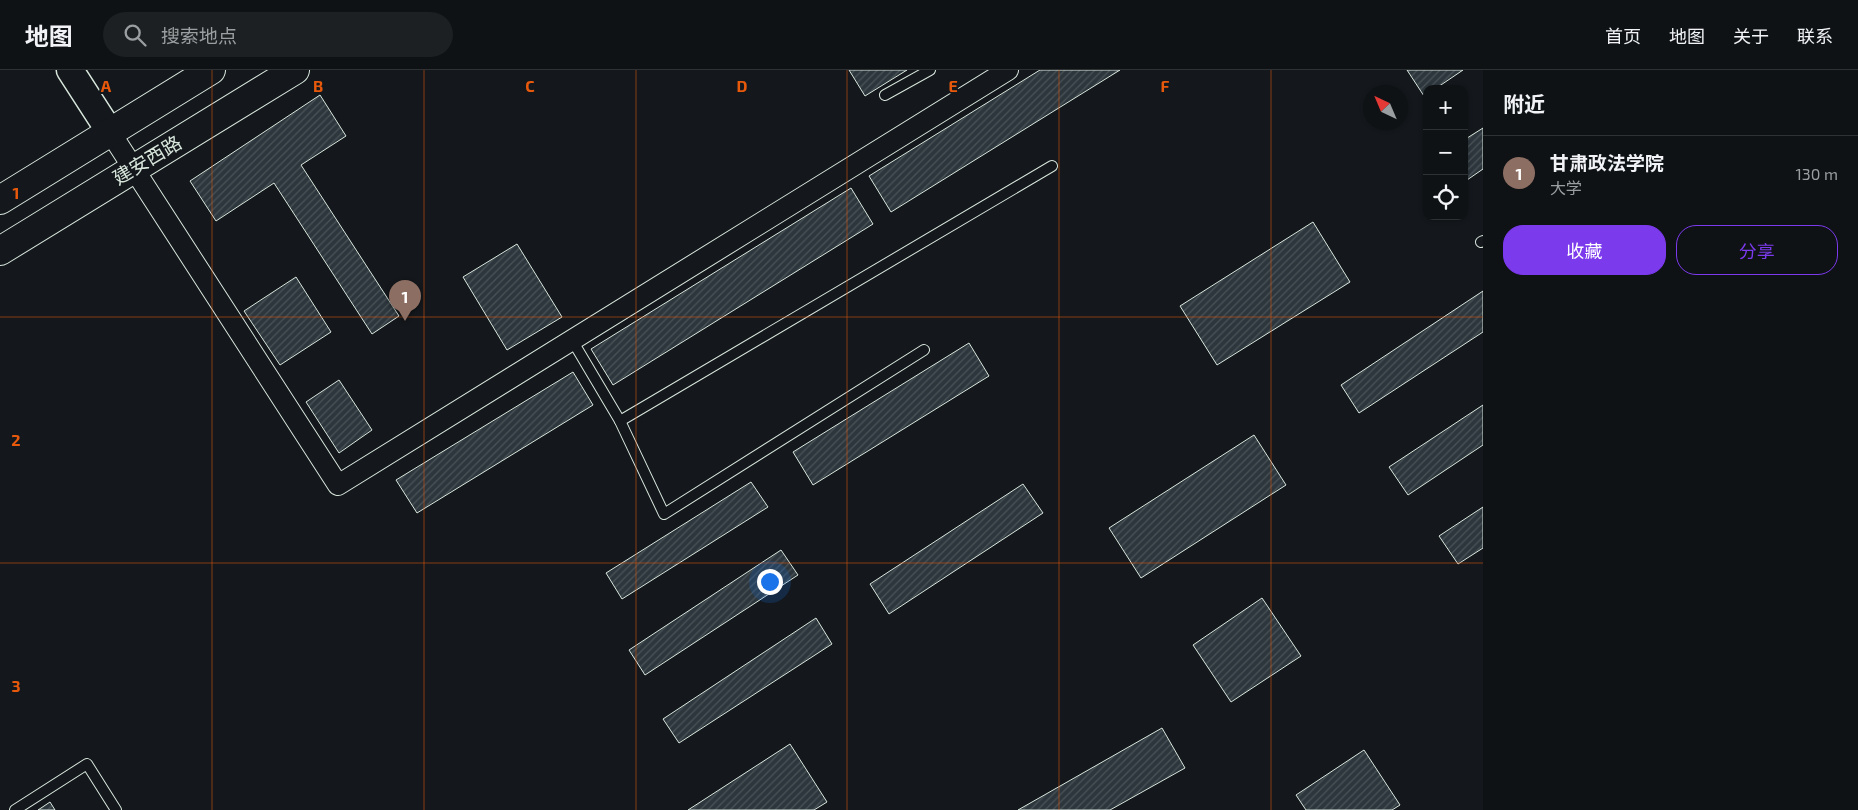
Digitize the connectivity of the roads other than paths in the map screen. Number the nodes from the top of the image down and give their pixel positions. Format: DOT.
graph roads {
  1 [pos="70,70"];
  2 [pos="211,70"];
  3 [pos="296,70"];
  4 [pos="930,70"];
  5 [pos="1008,70"];
  6 [pos="885,95"];
  7 [pos="110,132"];
  8 [pos="1052,166"];
  9 [pos="133,168"];
  10 [pos="0,200"];
  11 [pos="0,251"];
  12 [pos="572,340"];
  13 [pos="924,350"];
  14 [pos="620,421"];
  15 [pos="15,810"];
  16 [pos="116,810"];
  1 -- 7 [label="street"];
  2 -- 7 [label="main road"];
  3 -- 9 [label="main road, 建安西路"];
  4 -- 6 [label="lane"];
  5 -- 12 [label="street"];
  7 -- 9 [label="street"];
  7 -- 10 [label="main road"];
  8 -- 14 [label="lane"];
  9 -- 11 [label="main road, 建安西路"];
  9 -- 12 [label="street"];
  12 -- 14 [label="lane"];
  13 -- 14 [label="lane"];
  15 -- 16 [label="lane"];
}
